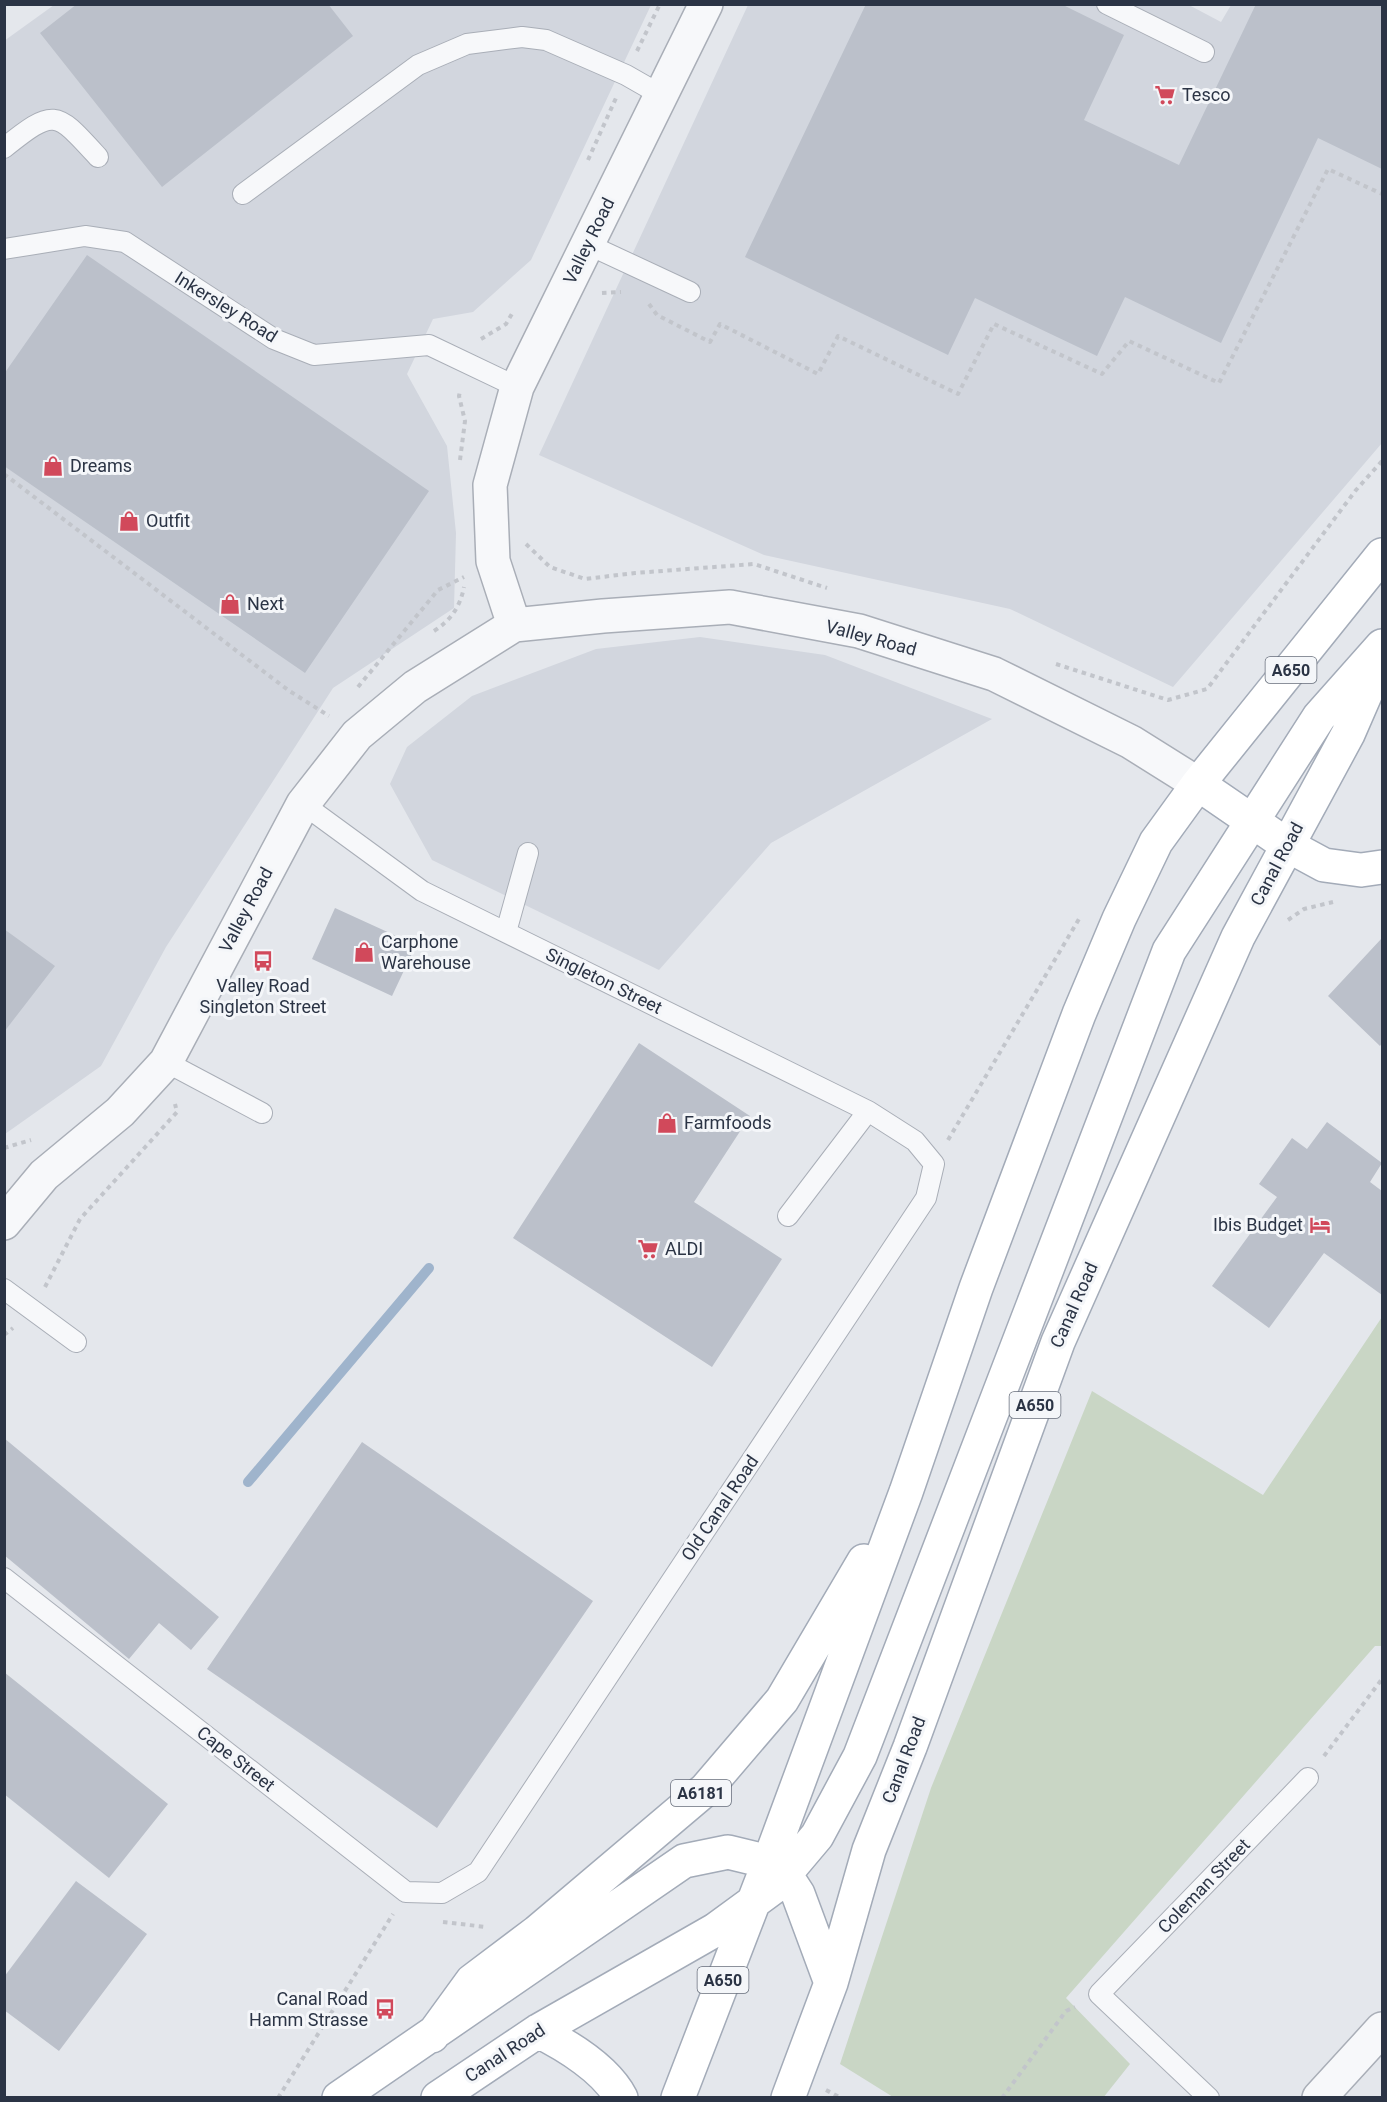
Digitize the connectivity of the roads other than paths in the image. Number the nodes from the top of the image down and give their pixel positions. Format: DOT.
graph roads {
  1 [pos="706,4"];
  2 [pos="1107,4"];
  3 [pos="1204,52"];
  4 [pos="661,94"];
  5 [pos="4,148"];
  6 [pos="98,157"];
  7 [pos="243,194"];
  8 [pos="587,244"];
  9 [pos="4,249"];
  10 [pos="690,292"];
  11 [pos="518,387"];
  12 [pos="1383,555"];
  13 [pos="514,625"];
  14 [pos="1383,646"];
  15 [pos="1383,654"];
  16 [pos="1198,784"];
  17 [pos="303,804"];
  18 [pos="1252,820"];
  19 [pos="1287,845"];
  20 [pos="528,853"];
  21 [pos="1383,867"];
  22 [pos="506,932"];
  23 [pos="166,1062"];
  24 [pos="868,1111"];
  25 [pos="262,1113"];
  26 [pos="934,1164"];
  27 [pos="788,1216"];
  28 [pos="4,1223"];
  29 [pos="4,1288"];
  30 [pos="76,1342"];
  31 [pos="906,1492"];
  32 [pos="4,1578"];
  33 [pos="1308,1778"];
  34 [pos="777,1868"];
  35 [pos="406,1892"];
  36 [pos="753,1903"];
  37 [pos="831,1983"];
  38 [pos="1383,2029"];
  39 [pos="538,2031"];
  40 [pos="432,2036"];
  41 [pos="339,2097"];
  42 [pos="438,2097"];
  43 [pos="621,2097"];
  44 [pos="678,2097"];
  45 [pos="788,2097"];
  46 [pos="1209,2097"];
  47 [pos="1319,2097"];
  1 -- 4 [label="street, Valley Road"];
  2 -- 3 [label="lane"];
  4 -- 7 [label="lane"];
  4 -- 8 [label="street, Valley Road"];
  5 -- 6 [label="lane"];
  8 -- 10 [label="lane"];
  8 -- 11 [label="street, Valley Road"];
  9 -- 11 [label="lane, Inkersley Road"];
  11 -- 13 [label="street, Valley Road"];
  12 -- 16 [label="main road, A650"];
  13 -- 16 [label="street, Valley Road"];
  13 -- 17 [label="street, Valley Road"];
  14 -- 18 [label="main road, A650"];
  15 -- 19 [label="main road, Canal Road / A650"];
  16 -- 18 [label="main road"];
  16 -- 31 [label="main road, A650"];
  17 -- 22 [label="lane, Singleton Street"];
  17 -- 23 [label="street, Valley Road"];
  18 -- 19 [label="main road"];
  18 -- 34 [label="main road, A650"];
  19 -- 21 [label="main road"];
  19 -- 37 [label="main road, Canal Road / A650"];
  20 -- 22 [label="lane"];
  22 -- 24 [label="lane, Singleton Street"];
  23 -- 25 [label="lane"];
  23 -- 28 [label="street, Valley Road"];
  24 -- 26 [label="lane, Singleton Street"];
  24 -- 27 [label="lane"];
  26 -- 35 [label="lane, Old Canal Road"];
  29 -- 30 [label="lane"];
  31 -- 34 [label="main road, A650"];
  31 -- 40 [label="main road, A6181"];
  32 -- 35 [label="lane, Cape Street"];
  33 -- 46 [label="lane, Coleman Street"];
  34 -- 36 [label="main road, A650"];
  34 -- 37 [label="main road"];
  34 -- 40 [label="main road, A6181"];
  36 -- 39 [label="main road, Canal Road"];
  36 -- 44 [label="main road, A650"];
  37 -- 45 [label="main road, A650"];
  38 -- 47 [label="street"];
  39 -- 42 [label="main road, Canal Road"];
  39 -- 43 [label="main road"];
  40 -- 41 [label="main road, A6181"];
}
